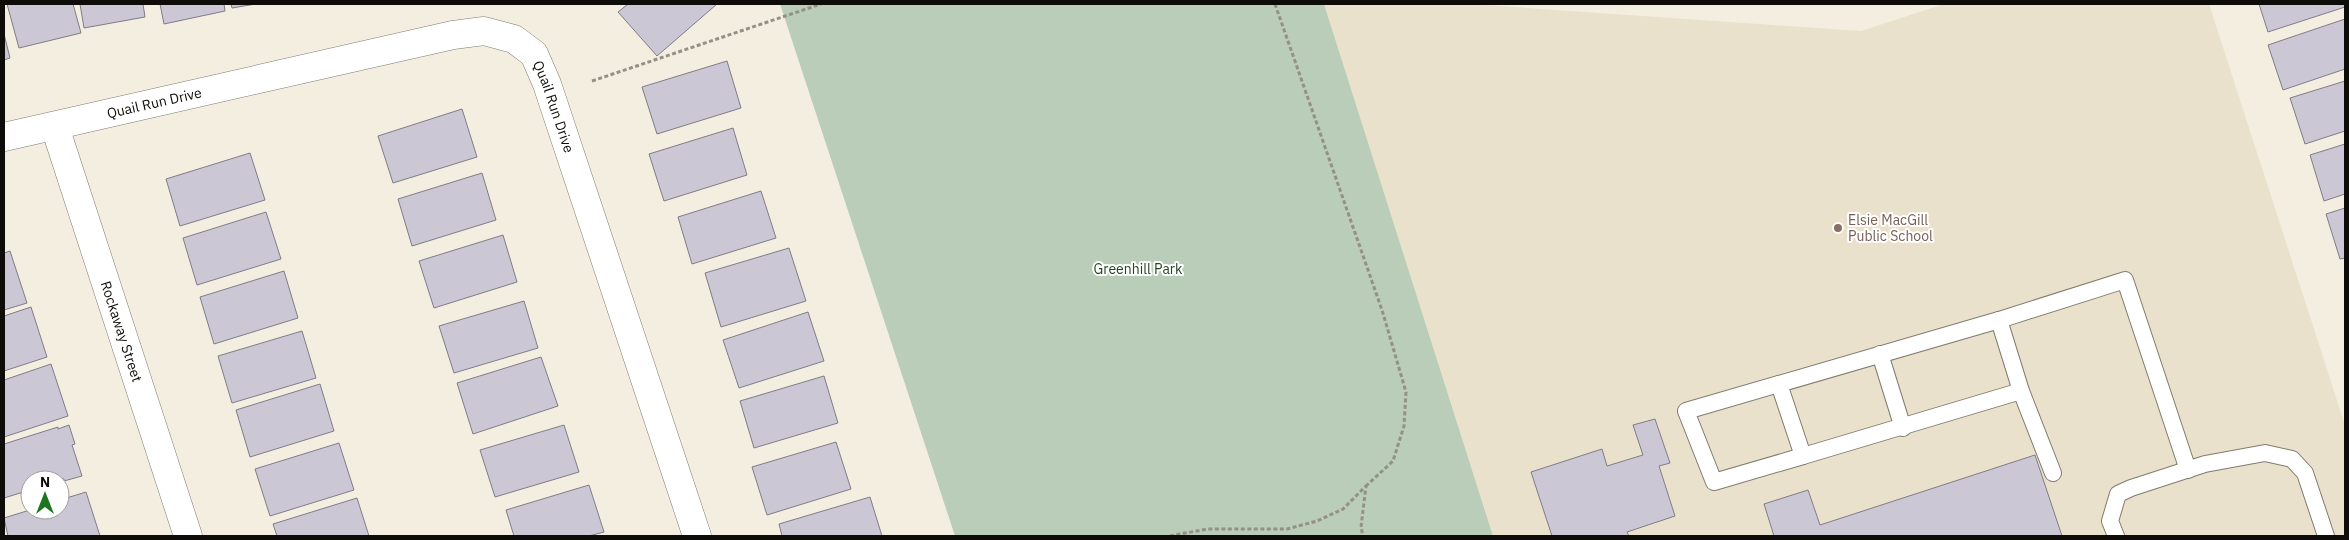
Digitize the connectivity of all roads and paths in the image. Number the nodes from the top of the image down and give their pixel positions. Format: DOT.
graph roads {
  1 [pos="821,4"];
  2 [pos="1275,4"];
  3 [pos="592,81"];
  4 [pos="55,127"];
  5 [pos="4,137"];
  6 [pos="1999,320"];
  7 [pos="1880,354"];
  8 [pos="1779,384"];
  9 [pos="2021,391"];
  10 [pos="1903,428"];
  11 [pos="1803,456"];
  12 [pos="2188,470"];
  13 [pos="2054,473"];
  14 [pos="1366,486"];
  15 [pos="188,536"];
  16 [pos="697,536"];
  17 [pos="1170,536"];
  18 [pos="1363,536"];
  19 [pos="2116,536"];
  20 [pos="2326,536"];
  1 -- 3 [label="path"];
  2 -- 14 [label="path"];
  4 -- 5 [label="street, Quail Run Drive"];
  4 -- 15 [label="street, Rockaway Street"];
  4 -- 16 [label="street, Quail Run Drive"];
  6 -- 7 [label="lane"];
  6 -- 9 [label="lane"];
  6 -- 12 [label="lane"];
  7 -- 8 [label="lane"];
  7 -- 10 [label="lane"];
  8 -- 11 [label="lane"];
  8 -- 11 [label="lane"];
  9 -- 10 [label="lane"];
  9 -- 13 [label="lane"];
  10 -- 11 [label="lane"];
  12 -- 19 [label="lane"];
  12 -- 20 [label="lane"];
  14 -- 17 [label="path"];
  14 -- 18 [label="path"];
}
